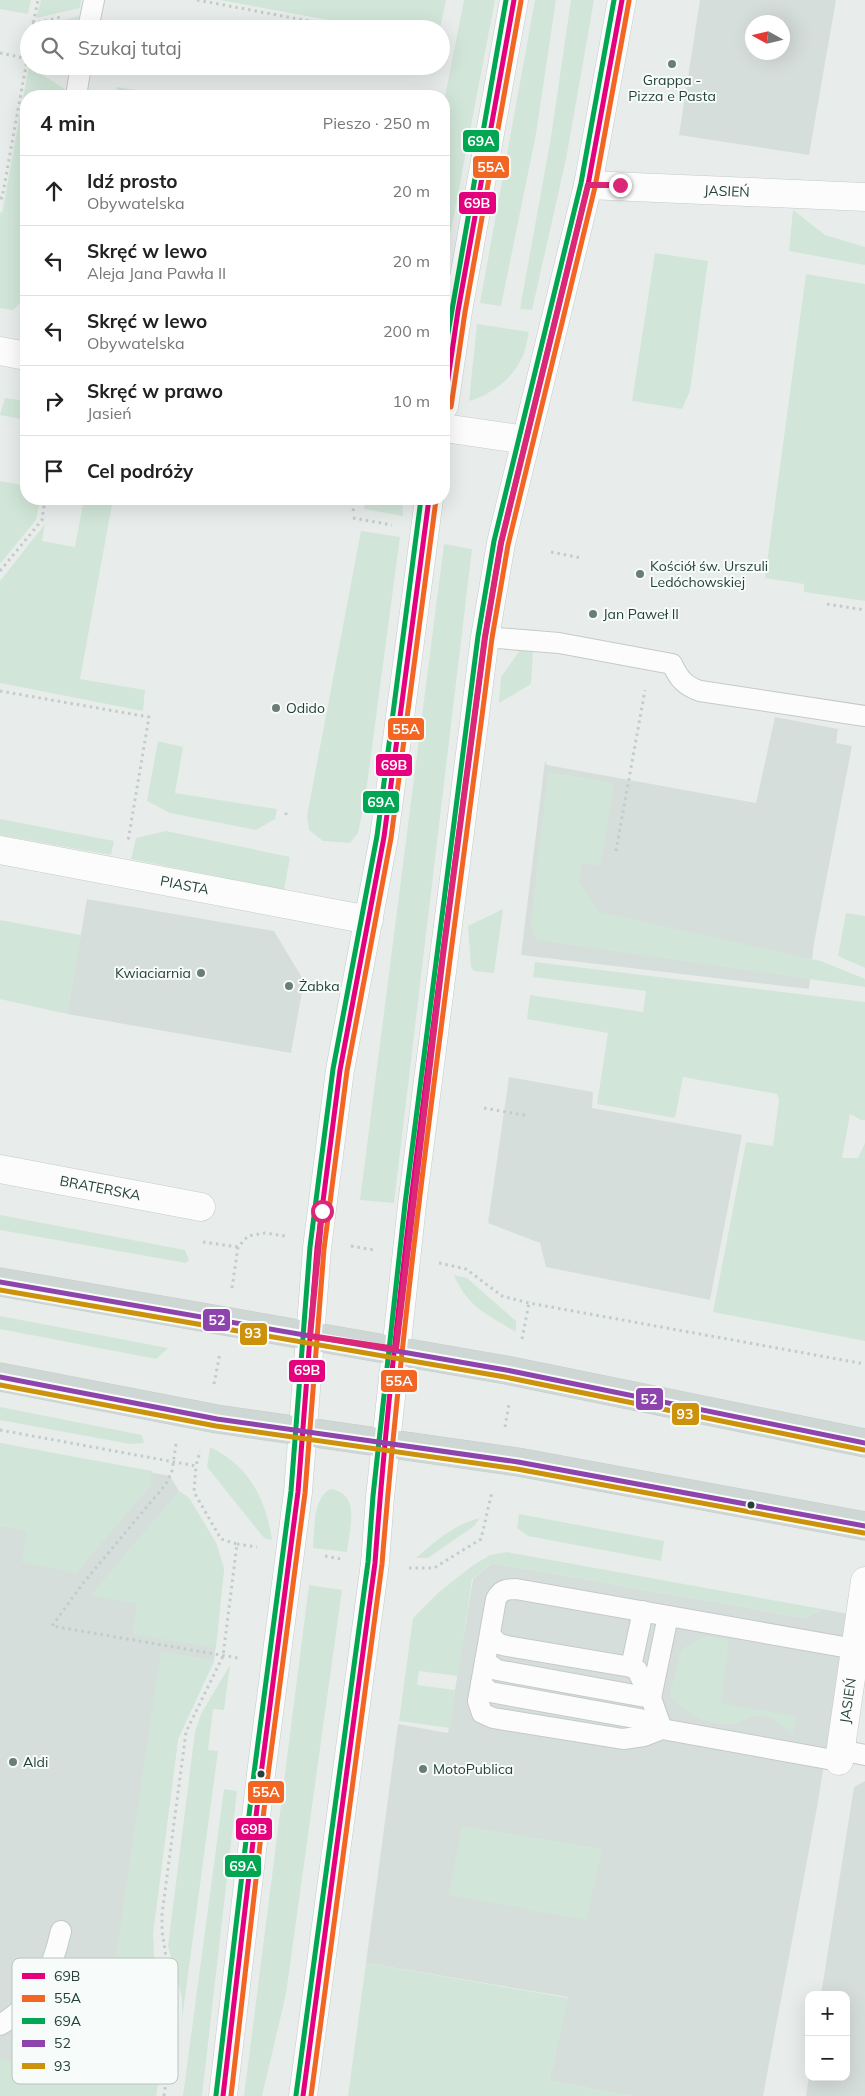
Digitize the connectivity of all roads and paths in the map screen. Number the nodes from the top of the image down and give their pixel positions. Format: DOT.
graph roads {
  1 [pos="38,0"];
  2 [pos="94,0"];
  3 [pos="197,0"];
  4 [pos="514,0"];
  5 [pos="622,0"];
  6 [pos="34,20"];
  7 [pos="90,20"];
  8 [pos="304,20"];
  9 [pos="0,53"];
  10 [pos="20,57"];
  11 [pos="25,75"];
  12 [pos="80,75"];
  13 [pos="22,90"];
  14 [pos="77,90"];
  15 [pos="20,102"];
  16 [pos="588,185"];
  17 [pos="865,197"];
  18 [pos="0,198"];
  19 [pos="0,351"];
  20 [pos="20,355"];
  21 [pos="450,365"];
  22 [pos="450,429"];
  23 [pos="526,440"];
  24 [pos="44,505"];
  25 [pos="355,505"];
  26 [pos="428,505"];
  27 [pos="354,511"];
  28 [pos="353,518"];
  29 [pos="393,525"];
  30 [pos="551,552"];
  31 [pos="581,558"];
  32 [pos="0,572"];
  33 [pos="827,604"];
  34 [pos="865,610"];
  35 [pos="485,637"];
  36 [pos="650,660"];
  37 [pos="0,691"];
  38 [pos="865,716"];
  39 [pos="286,809"];
  40 [pos="286,815"];
  41 [pos="0,850"];
  42 [pos="616,851"];
  43 [pos="122,873"];
  44 [pos="369,920"];
  45 [pos="484,1108"];
  46 [pos="529,1116"];
  47 [pos="0,1169"];
  48 [pos="201,1207"];
  49 [pos="279,1235"];
  50 [pos="237,1257"];
  51 [pos="450,1265"];
  52 [pos="0,1282"];
  53 [pos="529,1303"];
  54 [pos="523,1334"];
  55 [pos="310,1336"];
  56 [pos="396,1349"];
  57 [pos="220,1357"];
  58 [pos="865,1364"];
  59 [pos="217,1369"];
  60 [pos="0,1378"];
  61 [pos="506,1419"];
  62 [pos="505,1425"];
  63 [pos="0,1430"];
  64 [pos="303,1432"];
  65 [pos="177,1441"];
  66 [pos="386,1443"];
  67 [pos="865,1443"];
  68 [pos="202,1446"];
  69 [pos="174,1462"];
  70 [pos="196,1466"];
  71 [pos="487,1516"];
  72 [pos="865,1526"];
  73 [pos="321,1556"];
  74 [pos="346,1559"];
  75 [pos="412,1568"];
  76 [pos="865,1581"];
  77 [pos="643,1612"];
  78 [pos="668,1616"];
  79 [pos="490,1635"];
  80 [pos="855,1649"];
  81 [pos="223,1656"];
  82 [pos="238,1658"];
  83 [pos="485,1661"];
  84 [pos="631,1667"];
  85 [pos="651,1698"];
  86 [pos="662,1729"];
  87 [pos="848,1755"];
  88 [pos="61,1931"];
  89 [pos="54,1958"];
  90 [pos="166,1958"];
  91 [pos="12,2017"];
  92 [pos="0,2025"];
  93 [pos="223,2096"];
  94 [pos="303,2096"];
  1 -- 6 [label="path"];
  2 -- 7 [label="lane"];
  3 -- 8 [label="path"];
  4 -- 21 [label="main road"];
  5 -- 16 [label="main road"];
  9 -- 10 [label="path"];
  11 -- 13 [label="path"];
  12 -- 14 [label="lane"];
  15 -- 18 [label="path"];
  16 -- 17 [label="main road, JASIEŃ"];
  16 -- 23 [label="main road"];
  19 -- 20 [label="main road"];
  22 -- 23 [label="main road"];
  23 -- 35 [label="main road"];
  24 -- 32 [label="path"];
  25 -- 27 [label="path"];
  26 -- 44 [label="main road"];
  28 -- 29 [label="path"];
  30 -- 31 [label="path"];
  33 -- 34 [label="path"];
  35 -- 36 [label="lane"];
  35 -- 56 [label="main road"];
  36 -- 38 [label="lane"];
  36 -- 42 [label="path"];
  37 -- 43 [label="path"];
  39 -- 40 [label="path"];
  41 -- 43 [label="main road, PIASTA"];
  43 -- 44 [label="main road, PIASTA"];
  44 -- 55 [label="main road"];
  45 -- 46 [label="path"];
  47 -- 48 [label="main road, BRATERSKA"];
  49 -- 50 [label="path"];
  51 -- 53 [label="path"];
  52 -- 55 [label="main road"];
  53 -- 54 [label="path"];
  53 -- 58 [label="path"];
  55 -- 56 [label="main road"];
  55 -- 64 [label="main road"];
  56 -- 66 [label="main road"];
  56 -- 67 [label="main road"];
  57 -- 59 [label="path"];
  60 -- 64 [label="main road"];
  61 -- 62 [label="path"];
  63 -- 69 [label="path"];
  64 -- 66 [label="main road"];
  64 -- 93 [label="main road"];
  65 -- 69 [label="path"];
  66 -- 72 [label="main road"];
  66 -- 94 [label="main road"];
  68 -- 70 [label="path"];
  69 -- 70 [label="path"];
  69 -- 81 [label="path"];
  70 -- 81 [label="path"];
  71 -- 75 [label="path"];
  73 -- 74 [label="path"];
  76 -- 80 [label="main road, JASIEŃ"];
  77 -- 78 [label="lane"];
  77 -- 79 [label="lane"];
  77 -- 84 [label="lane"];
  78 -- 80 [label="lane"];
  78 -- 85 [label="lane"];
  79 -- 83 [label="lane"];
  79 -- 84 [label="lane"];
  80 -- 87 [label="main road, JASIEŃ"];
  81 -- 82 [label="path"];
  81 -- 90 [label="path"];
  83 -- 85 [label="lane"];
  83 -- 86 [label="lane"];
  84 -- 85 [label="lane"];
  85 -- 86 [label="lane"];
  86 -- 87 [label="lane"];
  88 -- 89 [label="lane"];
  91 -- 92 [label="lane"];
}
